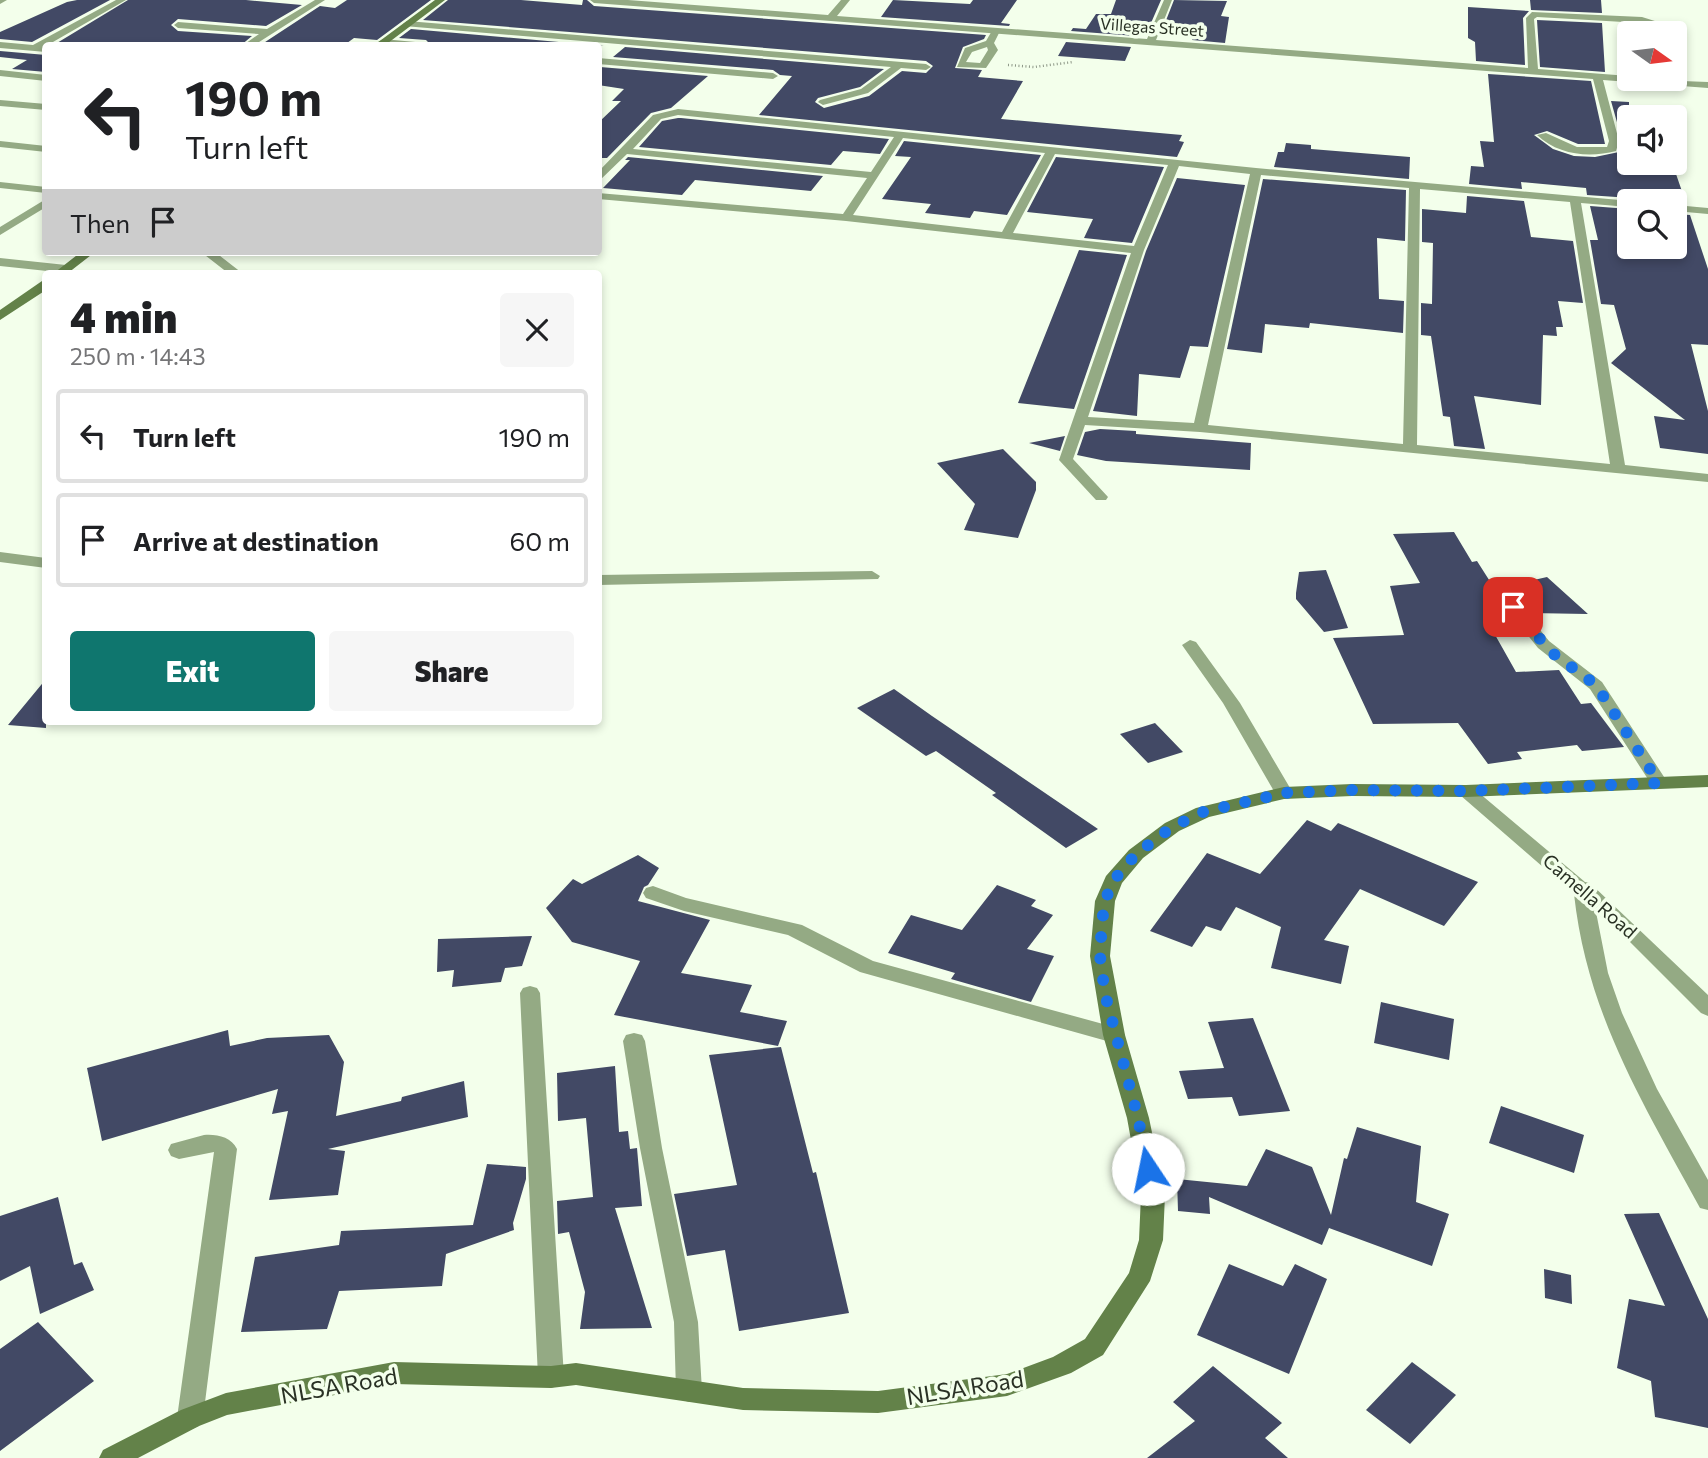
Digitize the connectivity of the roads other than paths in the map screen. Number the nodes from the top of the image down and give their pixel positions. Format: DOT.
graph roads {
  1 [pos="122,0"];
  2 [pos="321,0"];
  3 [pos="441,0"];
  4 [pos="594,0"];
  5 [pos="846,0"];
  6 [pos="1168,0"];
  7 [pos="830,19"];
  8 [pos="1645,21"];
  9 [pos="407,24"];
  10 [pos="178,25"];
  11 [pos="996,31"];
  12 [pos="269,33"];
  13 [pos="562,37"];
  14 [pos="52,42"];
  15 [pos="253,42"];
  16 [pos="383,42"];
  17 [pos="558,42"];
  18 [pos="989,43"];
  19 [pos="1150,43"];
  20 [pos="2,46"];
  21 [pos="40,49"];
  22 [pos="602,61"];
  23 [pos="899,65"];
  24 [pos="926,67"];
  25 [pos="0,73"];
  26 [pos="1533,73"];
  27 [pos="773,76"];
  28 [pos="1597,77"];
  29 [pos="42,78"];
  30 [pos="1617,78"];
  31 [pos="1687,83"];
  32 [pos="1708,85"];
  33 [pos="823,102"];
  34 [pos="0,103"];
  35 [pos="42,107"];
  36 [pos="901,134"];
  37 [pos="1542,135"];
  38 [pos="0,144"];
  39 [pos="42,148"];
  40 [pos="1052,150"];
  41 [pos="624,151"];
  42 [pos="1175,162"];
  43 [pos="1256,171"];
  44 [pos="602,175"];
  45 [pos="873,175"];
  46 [pos="0,185"];
  47 [pos="1415,185"];
  48 [pos="42,190"];
  49 [pos="602,196"];
  50 [pos="1575,198"];
  51 [pos="1617,203"];
  52 [pos="42,205"];
  53 [pos="1687,209"];
  54 [pos="1708,211"];
  55 [pos="846,218"];
  56 [pos="0,222"];
  57 [pos="13,223"];
  58 [pos="0,232"];
  59 [pos="1005,237"];
  60 [pos="1138,250"];
  61 [pos="84,256"];
  62 [pos="213,256"];
  63 [pos="0,262"];
  64 [pos="56,270"];
  65 [pos="64,270"];
  66 [pos="232,270"];
  67 [pos="42,287"];
  68 [pos="0,316"];
  69 [pos="1078,420"];
  70 [pos="1200,428"];
  71 [pos="1410,449"];
  72 [pos="1618,469"];
  73 [pos="1708,478"];
  74 [pos="1101,498"];
  75 [pos="0,557"];
  76 [pos="42,562"];
  77 [pos="872,576"];
  78 [pos="602,580"];
  79 [pos="1497,587"];
  80 [pos="1190,645"];
  81 [pos="1708,781"];
  82 [pos="1659,783"];
  83 [pos="1466,791"];
  84 [pos="1284,793"];
  85 [pos="1583,888"];
  86 [pos="653,892"];
  87 [pos="530,993"];
  88 [pos="1708,1008"];
  89 [pos="1114,1035"];
  90 [pos="634,1041"];
  91 [pos="179,1150"];
  92 [pos="1708,1201"];
  93 [pos="551,1377"];
  94 [pos="689,1391"];
  95 [pos="190,1418"];
  96 [pos="112,1458"];
  1 -- 14 [label="street"];
  2 -- 12 [label="street"];
  3 -- 9 [label="main road"];
  4 -- 7 [label="street, Villegas Street"];
  5 -- 7 [label="street"];
  6 -- 19 [label="street"];
  7 -- 11 [label="street, Villegas Street"];
  8 -- 26 [label="street"];
  9 -- 13 [label="street"];
  9 -- 16 [label="main road"];
  10 -- 12 [label="street"];
  11 -- 18 [label="street"];
  11 -- 19 [label="street, Villegas Street"];
  12 -- 15 [label="street"];
  13 -- 17 [label="street"];
  13 -- 23 [label="street"];
  18 -- 18 [label="street"];
  19 -- 26 [label="street, Villegas Street"];
  20 -- 21 [label="street"];
  22 -- 27 [label="street"];
  23 -- 24 [label="street"];
  23 -- 33 [label="street"];
  25 -- 29 [label="street"];
  26 -- 28 [label="street, Villegas Street"];
  28 -- 30 [label="street, Villegas Street"];
  28 -- 37 [label="street"];
  31 -- 32 [label="street, Villegas Street"];
  34 -- 35 [label="street"];
  36 -- 40 [label="street"];
  36 -- 41 [label="street"];
  36 -- 45 [label="street"];
  38 -- 39 [label="street"];
  40 -- 42 [label="street"];
  40 -- 59 [label="street"];
  41 -- 44 [label="street"];
  41 -- 45 [label="street"];
  42 -- 43 [label="street"];
  42 -- 60 [label="street"];
  43 -- 47 [label="street"];
  43 -- 70 [label="street"];
  45 -- 55 [label="street"];
  46 -- 48 [label="street"];
  47 -- 50 [label="street"];
  47 -- 71 [label="street"];
  49 -- 55 [label="street"];
  50 -- 51 [label="street"];
  50 -- 72 [label="street"];
  52 -- 57 [label="street"];
  53 -- 54 [label="street"];
  55 -- 59 [label="street"];
  56 -- 57 [label="street"];
  57 -- 58 [label="street"];
  59 -- 60 [label="street"];
  60 -- 69 [label="street"];
  61 -- 65 [label="main road"];
  62 -- 66 [label="street"];
  63 -- 64 [label="street"];
  67 -- 68 [label="main road"];
  69 -- 70 [label="street"];
  69 -- 74 [label="street"];
  70 -- 71 [label="street"];
  71 -- 72 [label="street"];
  72 -- 73 [label="street"];
  75 -- 76 [label="street"];
  77 -- 78 [label="street"];
  79 -- 82 [label="street"];
  80 -- 84 [label="street"];
  81 -- 82 [label="main road, NLSA Road"];
  82 -- 83 [label="main road, NLSA Road"];
  83 -- 84 [label="main road, NLSA Road"];
  83 -- 85 [label="street, Camella Road"];
  84 -- 89 [label="main road, NLSA Road"];
  85 -- 88 [label="street, Camella Road"];
  85 -- 92 [label="street"];
  86 -- 89 [label="street"];
  87 -- 93 [label="street"];
  89 -- 94 [label="main road, NLSA Road"];
  90 -- 94 [label="street"];
  91 -- 95 [label="street"];
  93 -- 94 [label="main road, NLSA Road"];
  93 -- 95 [label="main road, NLSA Road"];
  95 -- 96 [label="main road, NLSA Road"];
}
